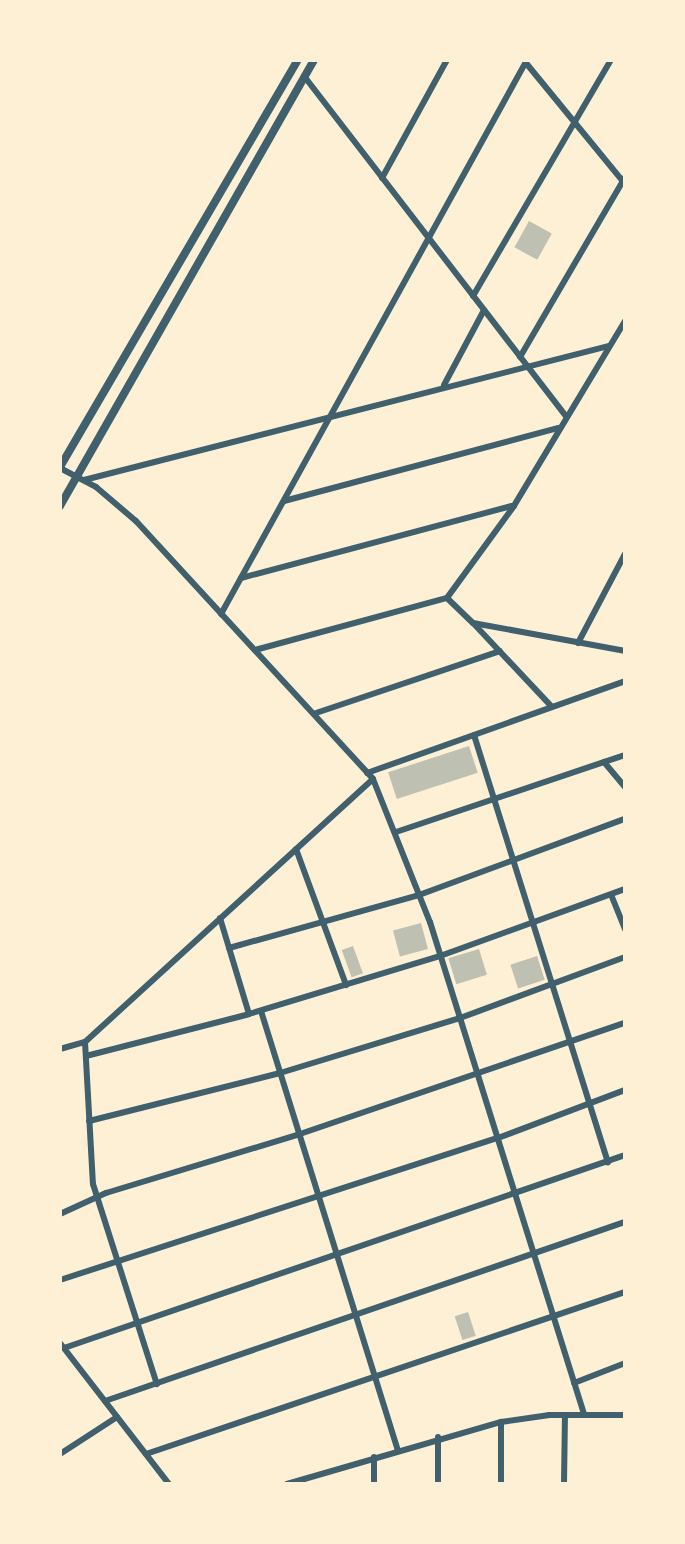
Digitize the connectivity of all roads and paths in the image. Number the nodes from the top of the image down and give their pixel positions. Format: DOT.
graph roads {
  1 [pos="298,60"];
  2 [pos="314,60"];
  3 [pos="447,60"];
  4 [pos="611,60"];
  5 [pos="526,61"];
  6 [pos="304,76"];
  7 [pos="575,123"];
  8 [pos="382,178"];
  9 [pos="624,181"];
  10 [pos="431,241"];
  11 [pos="473,296"];
  12 [pos="484,310"];
  13 [pos="625,321"];
  14 [pos="609,346"];
  15 [pos="520,357"];
  16 [pos="526,364"];
  17 [pos="444,386"];
  18 [pos="333,415"];
  19 [pos="565,415"];
  20 [pos="558,428"];
  21 [pos="60,468"];
  22 [pos="82,478"];
  23 [pos="284,501"];
  24 [pos="60,506"];
  25 [pos="514,506"];
  26 [pos="625,554"];
  27 [pos="241,578"];
  28 [pos="447,598"];
  29 [pos="221,614"];
  30 [pos="473,623"];
  31 [pos="578,643"];
  32 [pos="255,650"];
  33 [pos="500,651"];
  34 [pos="625,651"];
  35 [pos="625,681"];
  36 [pos="552,707"];
  37 [pos="316,713"];
  38 [pos="474,735"];
  39 [pos="625,755"];
  40 [pos="604,762"];
  41 [pos="367,773"];
  42 [pos="373,779"];
  43 [pos="625,787"];
  44 [pos="493,802"];
  45 [pos="625,819"];
  46 [pos="396,832"];
  47 [pos="296,849"];
  48 [pos="513,862"];
  49 [pos="625,889"];
  50 [pos="419,895"];
  51 [pos="612,897"];
  52 [pos="220,918"];
  53 [pos="323,922"];
  54 [pos="532,923"];
  55 [pos="625,930"];
  56 [pos="229,948"];
  57 [pos="440,956"];
  58 [pos="625,957"];
  59 [pos="346,985"];
  60 [pos="552,985"];
  61 [pos="261,1011"];
  62 [pos="249,1014"];
  63 [pos="460,1018"];
  64 [pos="625,1023"];
  65 [pos="85,1042"];
  66 [pos="571,1044"];
  67 [pos="60,1049"];
  68 [pos="86,1056"];
  69 [pos="280,1073"];
  70 [pos="478,1076"];
  71 [pos="625,1090"];
  72 [pos="589,1103"];
  73 [pos="89,1121"];
  74 [pos="297,1135"];
  75 [pos="498,1138"];
  76 [pos="625,1155"];
  77 [pos="608,1162"];
  78 [pos="96,1196"];
  79 [pos="516,1196"];
  80 [pos="318,1197"];
  81 [pos="60,1214"];
  82 [pos="625,1222"];
  83 [pos="337,1255"];
  84 [pos="535,1257"];
  85 [pos="116,1262"];
  86 [pos="60,1280"];
  87 [pos="625,1292"];
  88 [pos="356,1317"];
  89 [pos="554,1320"];
  90 [pos="137,1323"];
  91 [pos="62,1346"];
  92 [pos="625,1363"];
  93 [pos="375,1379"];
  94 [pos="574,1383"];
  95 [pos="157,1384"];
  96 [pos="105,1401"];
  97 [pos="584,1414"];
  98 [pos="565,1415"];
  99 [pos="625,1415"];
  100 [pos="117,1417"];
  101 [pos="501,1422"];
  102 [pos="438,1437"];
  103 [pos="398,1450"];
  104 [pos="60,1454"];
  105 [pos="146,1454"];
  106 [pos="374,1457"];
  107 [pos="309,1481"];
  108 [pos="169,1484"];
  109 [pos="287,1484"];
  110 [pos="374,1484"];
  111 [pos="438,1484"];
  112 [pos="501,1484"];
  113 [pos="564,1484"];
  1 -- 21 [label="street"];
  2 -- 6 [label="street"];
  3 -- 8 [label="street"];
  4 -- 7 [label="street"];
  5 -- 7 [label="street"];
  5 -- 10 [label="street"];
  6 -- 8 [label="street"];
  6 -- 22 [label="street"];
  7 -- 9 [label="street"];
  7 -- 11 [label="street"];
  8 -- 10 [label="street"];
  9 -- 15 [label="street"];
  10 -- 11 [label="street"];
  10 -- 18 [label="street"];
  11 -- 12 [label="street"];
  12 -- 15 [label="street"];
  12 -- 17 [label="street"];
  13 -- 14 [label="street"];
  14 -- 16 [label="street"];
  14 -- 19 [label="street"];
  15 -- 16 [label="street"];
  16 -- 17 [label="street"];
  16 -- 19 [label="street"];
  17 -- 18 [label="street"];
  18 -- 22 [label="street"];
  18 -- 23 [label="street"];
  19 -- 20 [label="street"];
  20 -- 23 [label="street"];
  20 -- 25 [label="street"];
  21 -- 22 [label="street"];
  22 -- 24 [label="street"];
  22 -- 29 [label="street"];
  23 -- 27 [label="street"];
  25 -- 27 [label="street"];
  25 -- 28 [label="street"];
  26 -- 31 [label="street"];
  27 -- 29 [label="street"];
  28 -- 30 [label="street"];
  28 -- 32 [label="street"];
  29 -- 32 [label="street"];
  30 -- 31 [label="street"];
  30 -- 33 [label="street"];
  31 -- 34 [label="street"];
  32 -- 37 [label="street"];
  33 -- 36 [label="street"];
  33 -- 37 [label="street"];
  35 -- 36 [label="street"];
  36 -- 38 [label="street"];
  37 -- 41 [label="street"];
  38 -- 41 [label="street"];
  38 -- 44 [label="street"];
  39 -- 40 [label="street"];
  40 -- 43 [label="street"];
  40 -- 44 [label="street"];
  41 -- 42 [label="street"];
  42 -- 46 [label="street"];
  42 -- 47 [label="street"];
  44 -- 46 [label="street"];
  44 -- 48 [label="street"];
  45 -- 48 [label="street"];
  46 -- 50 [label="street"];
  47 -- 52 [label="street"];
  47 -- 53 [label="street"];
  48 -- 50 [label="street"];
  48 -- 54 [label="street"];
  49 -- 51 [label="street"];
  50 -- 53 [label="street"];
  50 -- 57 [label="street"];
  51 -- 54 [label="street"];
  51 -- 55 [label="street"];
  52 -- 56 [label="street"];
  52 -- 65 [label="street"];
  53 -- 56 [label="street"];
  53 -- 59 [label="street"];
  54 -- 57 [label="street"];
  54 -- 60 [label="street"];
  56 -- 62 [label="street"];
  57 -- 59 [label="street"];
  57 -- 63 [label="street"];
  58 -- 60 [label="street"];
  59 -- 61 [label="street"];
  60 -- 63 [label="street"];
  60 -- 66 [label="street"];
  61 -- 62 [label="street"];
  61 -- 69 [label="street"];
  62 -- 68 [label="street"];
  63 -- 69 [label="street"];
  63 -- 70 [label="street"];
  64 -- 66 [label="street"];
  65 -- 67 [label="street"];
  65 -- 68 [label="street"];
  66 -- 70 [label="street"];
  66 -- 72 [label="street"];
  68 -- 73 [label="street"];
  69 -- 73 [label="street"];
  69 -- 74 [label="street"];
  70 -- 74 [label="street"];
  70 -- 75 [label="street"];
  71 -- 72 [label="street"];
  72 -- 75 [label="street"];
  72 -- 77 [label="street"];
  73 -- 78 [label="street"];
  74 -- 78 [label="street"];
  74 -- 80 [label="street"];
  75 -- 79 [label="street"];
  75 -- 80 [label="street"];
  76 -- 77 [label="street"];
  77 -- 79 [label="street"];
  78 -- 81 [label="street"];
  78 -- 85 [label="street"];
  79 -- 83 [label="street"];
  79 -- 84 [label="street"];
  80 -- 83 [label="street"];
  80 -- 85 [label="street"];
  82 -- 84 [label="street"];
  83 -- 88 [label="street"];
  83 -- 90 [label="street"];
  84 -- 88 [label="street"];
  84 -- 89 [label="street"];
  85 -- 86 [label="street"];
  85 -- 90 [label="street"];
  87 -- 89 [label="street"];
  88 -- 93 [label="street"];
  88 -- 95 [label="street"];
  89 -- 93 [label="street"];
  89 -- 94 [label="street"];
  90 -- 91 [label="street"];
  90 -- 95 [label="street"];
  91 -- 96 [label="street"];
  92 -- 94 [label="street"];
  93 -- 103 [label="street"];
  93 -- 105 [label="street"];
  94 -- 97 [label="street"];
  95 -- 96 [label="street"];
  96 -- 100 [label="street"];
  97 -- 98 [label="street"];
  97 -- 99 [label="street"];
  98 -- 101 [label="street"];
  98 -- 113 [label="street"];
  100 -- 104 [label="street"];
  100 -- 105 [label="street"];
  101 -- 102 [label="street"];
  101 -- 112 [label="street"];
  102 -- 103 [label="street"];
  102 -- 111 [label="street"];
  103 -- 106 [label="street"];
  105 -- 108 [label="street"];
  106 -- 107 [label="street"];
  106 -- 110 [label="street"];
  107 -- 109 [label="street"];
}
